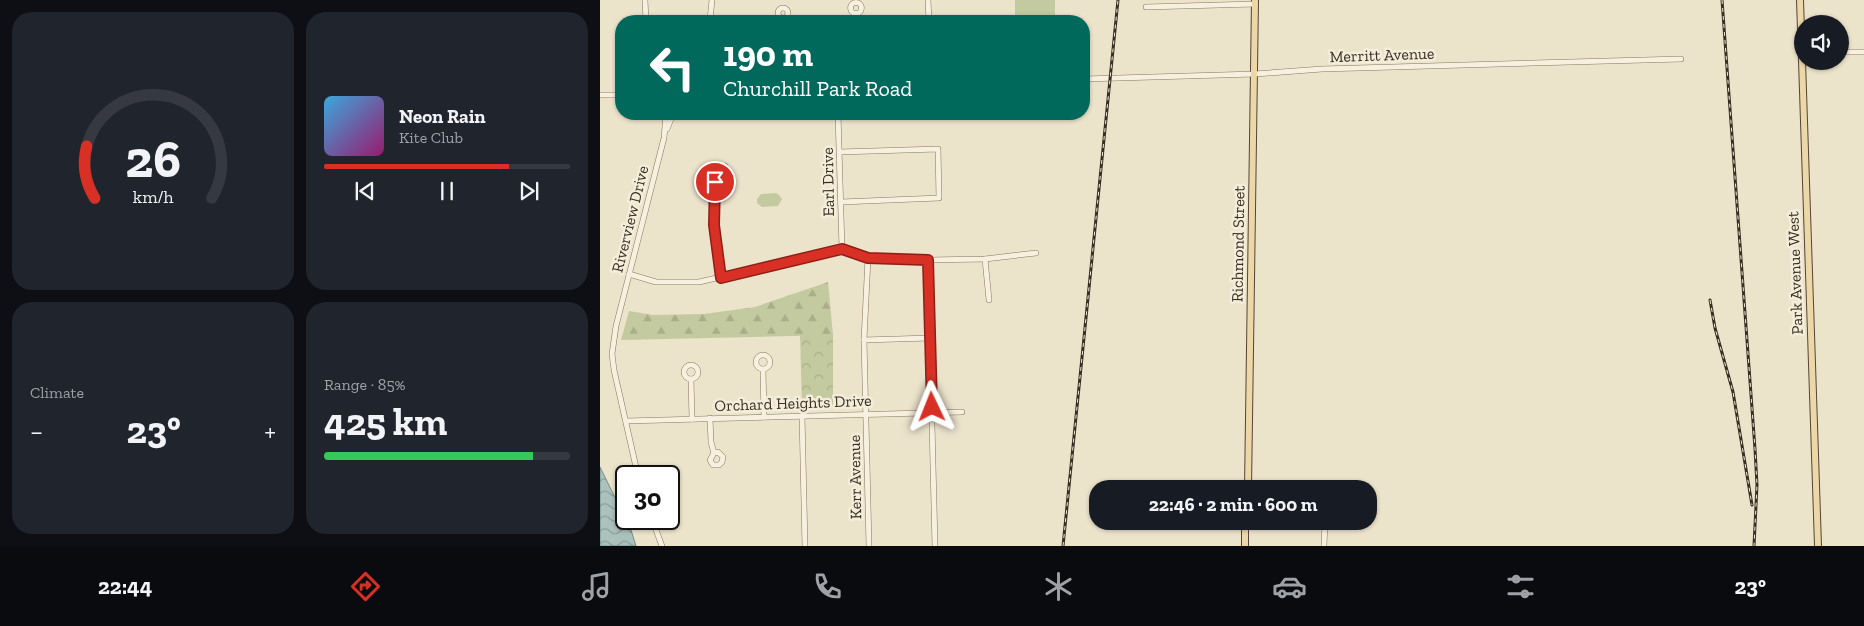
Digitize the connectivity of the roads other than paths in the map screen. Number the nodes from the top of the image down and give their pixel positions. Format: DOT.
graph roads {
  1 [pos="645,0"];
  2 [pos="712,0"];
  3 [pos="785,0"];
  4 [pos="928,0"];
  5 [pos="1800,0"];
  6 [pos="1255,2"];
  7 [pos="1146,7"];
  8 [pos="784,8"];
  9 [pos="646,15"];
  10 [pos="710,15"];
  11 [pos="929,15"];
  12 [pos="1801,15"];
  13 [pos="1849,52"];
  14 [pos="1864,52"];
  15 [pos="1681,59"];
  16 [pos="1803,70"];
  17 [pos="1255,74"];
  18 [pos="1090,79"];
  19 [pos="600,95"];
  20 [pos="615,95"];
  21 [pos="666,120"];
  22 [pos="671,120"];
  23 [pos="838,120"];
  24 [pos="664,138"];
  25 [pos="840,152"];
  26 [pos="724,166"];
  27 [pos="841,202"];
  28 [pos="842,249"];
  29 [pos="1036,253"];
  30 [pos="868,258"];
  31 [pos="986,259"];
  32 [pos="928,260"];
  33 [pos="629,274"];
  34 [pos="721,278"];
  35 [pos="989,300"];
  36 [pos="930,338"];
  37 [pos="864,340"];
  38 [pos="763,369"];
  39 [pos="691,379"];
  40 [pos="932,412"];
  41 [pos="962,412"];
  42 [pos="866,414"];
  43 [pos="802,416"];
  44 [pos="764,417"];
  45 [pos="710,418"];
  46 [pos="692,419"];
  47 [pos="626,422"];
  48 [pos="714,453"];
  49 [pos="636,465"];
  50 [pos="1248,480"];
  51 [pos="656,530"];
  52 [pos="1244,530"];
  53 [pos="1245,530"];
  54 [pos="1325,530"];
  55 [pos="662,546"];
  56 [pos="805,546"];
  57 [pos="869,546"];
  58 [pos="935,546"];
  59 [pos="1241,546"];
  60 [pos="1245,546"];
  61 [pos="1324,546"];
  62 [pos="1818,546"];
  1 -- 9 [label="street"];
  2 -- 10 [label="street"];
  3 -- 8 [label="street"];
  4 -- 11 [label="street"];
  5 -- 12 [label="main road, Park Avenue West"];
  6 -- 7 [label="street"];
  6 -- 17 [label="main road, Richmond Street"];
  13 -- 14 [label="street"];
  15 -- 17 [label="street, Merritt Avenue"];
  16 -- 62 [label="main road, Park Avenue West"];
  17 -- 18 [label="street, Merritt Avenue"];
  17 -- 50 [label="main road, Richmond Street"];
  19 -- 20 [label="street"];
  21 -- 24 [label="street, Riverview Drive"];
  22 -- 24 [label="street"];
  23 -- 25 [label="street, Earl Drive"];
  24 -- 33 [label="street, Riverview Drive"];
  25 -- 27 [label="street, Earl Drive"];
  25 -- 27 [label="street"];
  26 -- 34 [label="street"];
  27 -- 28 [label="street, Earl Drive"];
  28 -- 30 [label="street"];
  28 -- 34 [label="street"];
  29 -- 31 [label="street"];
  30 -- 32 [label="street"];
  30 -- 37 [label="street, Kerr Avenue"];
  31 -- 32 [label="street"];
  31 -- 35 [label="street"];
  32 -- 36 [label="street"];
  33 -- 34 [label="street"];
  33 -- 47 [label="street, Riverview Drive"];
  36 -- 37 [label="street"];
  36 -- 40 [label="street"];
  37 -- 42 [label="street, Kerr Avenue"];
  38 -- 44 [label="street"];
  39 -- 46 [label="street"];
  40 -- 41 [label="street, Orchard Heights Drive"];
  40 -- 42 [label="street, Orchard Heights Drive"];
  40 -- 58 [label="street"];
  42 -- 43 [label="street, Orchard Heights Drive"];
  42 -- 57 [label="street, Kerr Avenue"];
  43 -- 44 [label="street, Orchard Heights Drive"];
  43 -- 56 [label="street"];
  44 -- 45 [label="street, Orchard Heights Drive"];
  45 -- 46 [label="street, Orchard Heights Drive"];
  45 -- 48 [label="street"];
  46 -- 47 [label="street, Orchard Heights Drive"];
  47 -- 49 [label="street, Riverview Drive"];
  51 -- 55 [label="street"];
  52 -- 59 [label="main road"];
  53 -- 60 [label="main road"];
  54 -- 61 [label="street"];
}
